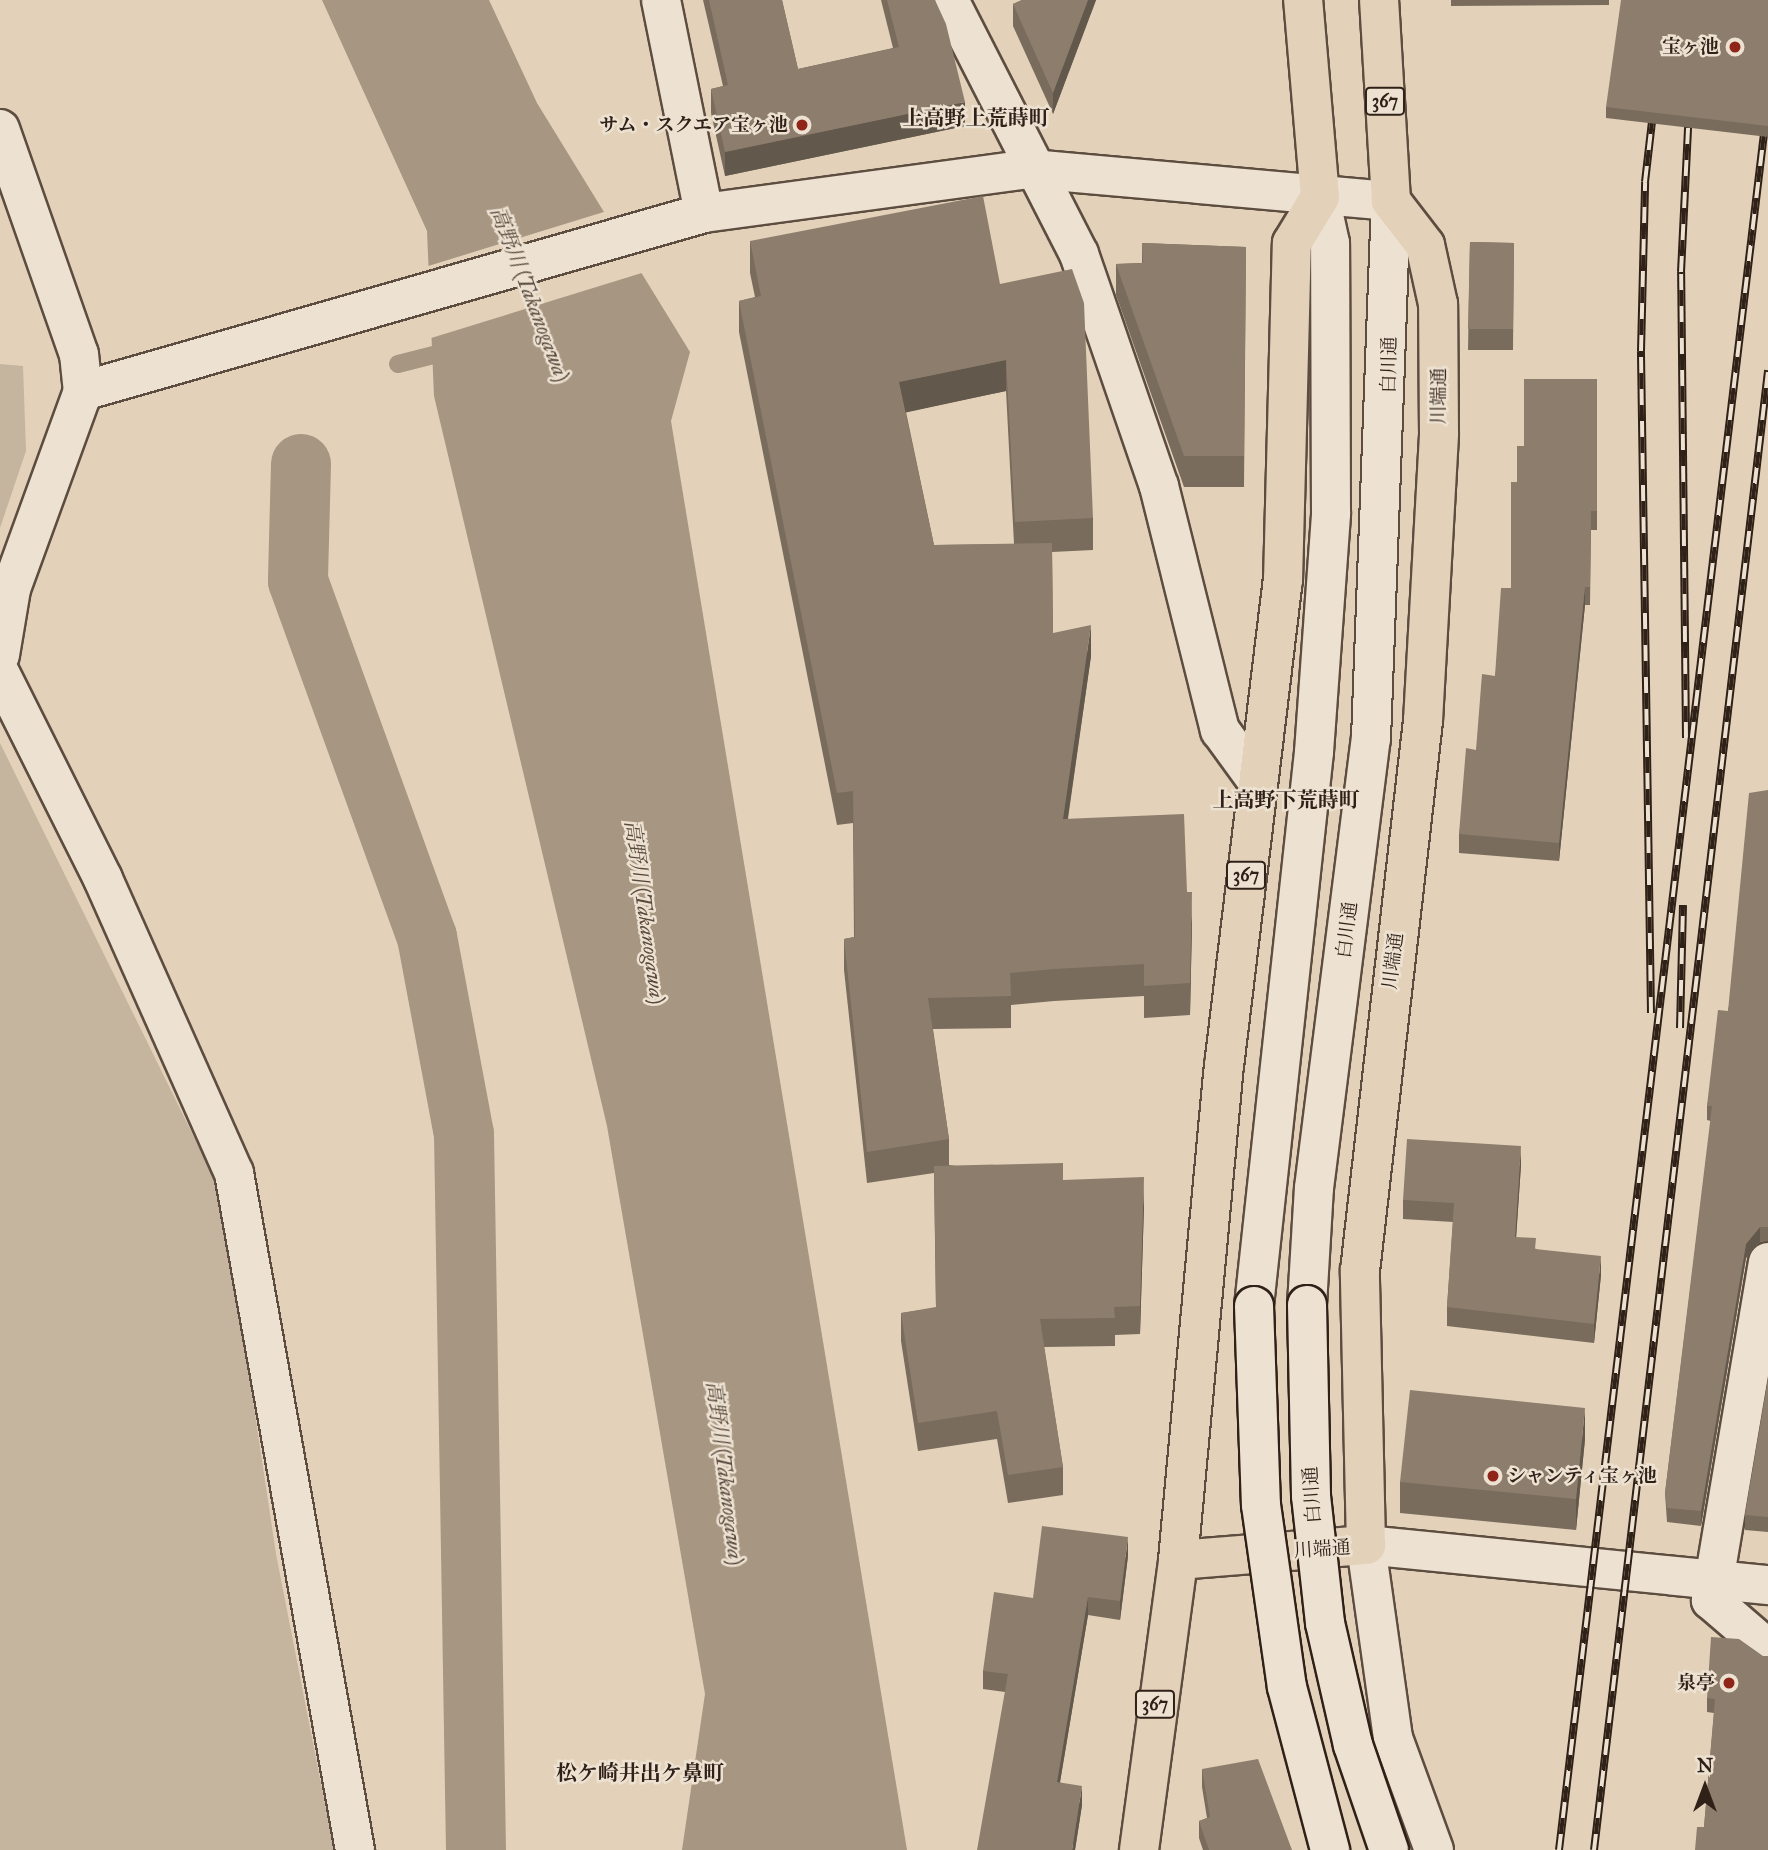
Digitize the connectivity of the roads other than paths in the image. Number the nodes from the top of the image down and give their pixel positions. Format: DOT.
graph roads {
  1 [pos="661,0"];
  2 [pos="949,0"];
  3 [pos="1304,0"];
  4 [pos="1379,0"];
  5 [pos="0,129"];
  6 [pos="1031,169"];
  7 [pos="1320,197"];
  8 [pos="1391,201"];
  9 [pos="689,217"];
  10 [pos="83,391"];
  11 [pos="0,655"];
  12 [pos="0,673"];
  13 [pos="1257,781"];
  14 [pos="1768,1262"];
  15 [pos="1366,1545"];
  16 [pos="1178,1560"];
  17 [pos="1714,1578"];
  18 [pos="1768,1585"];
  19 [pos="1768,1649"];
  20 [pos="355,1850"];
  21 [pos="1139,1850"];
  22 [pos="1330,1850"];
  23 [pos="1390,1850"];
  24 [pos="1434,1850"];
  1 -- 9 [label="street"];
  2 -- 6 [label="street"];
  3 -- 7 [label="highway"];
  4 -- 8 [label="highway, 白川通 / 367"];
  5 -- 10 [label="street"];
  6 -- 7 [label="street"];
  6 -- 9 [label="street"];
  6 -- 13 [label="street"];
  7 -- 8 [label="street"];
  7 -- 13 [label="highway, 367"];
  7 -- 22 [label="street, bridge"];
  8 -- 15 [label="highway, 川端通"];
  8 -- 23 [label="street, 白川通, bridge"];
  9 -- 10 [label="street"];
  10 -- 11 [label="street"];
  12 -- 20 [label="street"];
  13 -- 16 [label="highway, 367"];
  14 -- 17 [label="street"];
  15 -- 16 [label="highway, 川端通"];
  15 -- 17 [label="street"];
  15 -- 24 [label="street"];
  16 -- 21 [label="highway, 367"];
  17 -- 18 [label="street"];
  17 -- 19 [label="street"];
}
